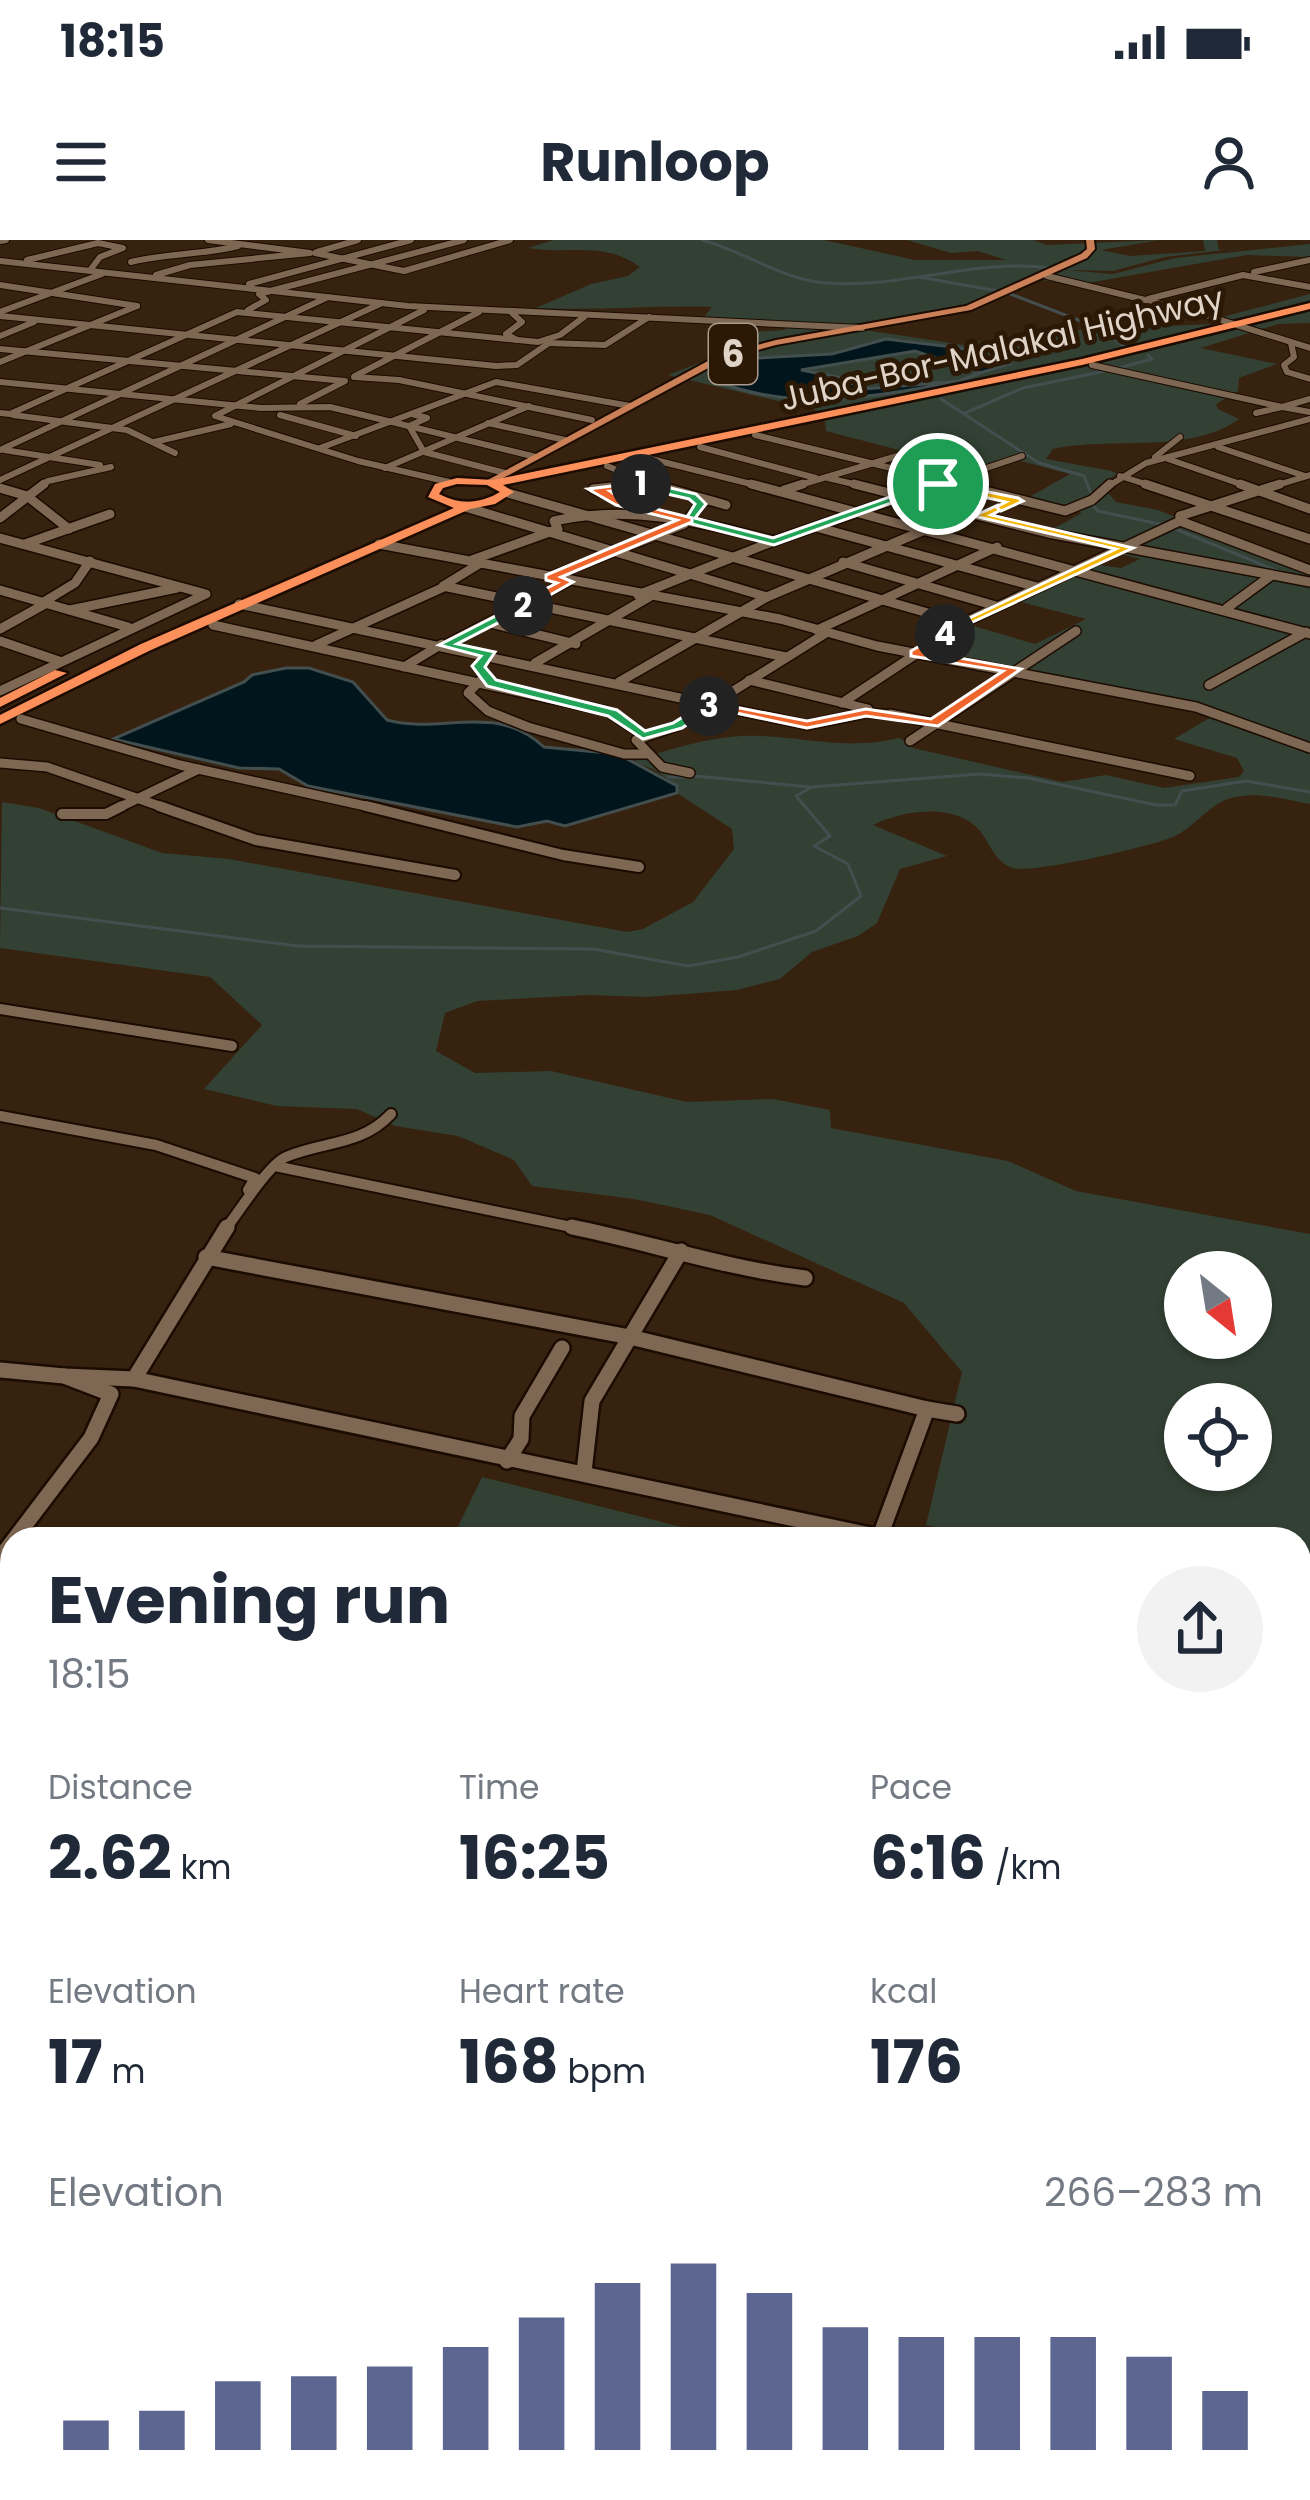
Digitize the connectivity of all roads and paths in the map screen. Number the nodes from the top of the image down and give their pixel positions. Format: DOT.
graph roads {
  1 [pos="110,240"];
  2 [pos="208,240"];
  3 [pos="262,240"];
  4 [pos="358,240"];
  5 [pos="410,240"];
  6 [pos="464,240"];
  7 [pos="510,240"];
  8 [pos="1090,240"];
  9 [pos="301,241"];
  10 [pos="251,243"];
  11 [pos="98,244"];
  12 [pos="399,244"];
  13 [pos="283,248"];
  14 [pos="433,248"];
  15 [pos="141,249"];
  16 [pos="173,252"];
  17 [pos="192,252"];
  18 [pos="315,253"];
  19 [pos="463,254"];
  20 [pos="480,257"];
  21 [pos="344,258"];
  22 [pos="1310,260"];
  23 [pos="131,262"];
  24 [pos="16,263"];
  25 [pos="210,263"];
  26 [pos="0,264"];
  27 [pos="376,264"];
  28 [pos="55,266"];
  29 [pos="266,266"];
  30 [pos="92,269"];
  31 [pos="108,271"];
  32 [pos="1053,272"];
  33 [pos="1244,274"];
  34 [pos="152,277"];
  35 [pos="196,283"];
  36 [pos="2,287"];
  37 [pos="1310,287"];
  38 [pos="232,288"];
  39 [pos="274,291"];
  40 [pos="56,292"];
  41 [pos="328,297"];
  42 [pos="1143,301"];
  43 [pos="383,302"];
  44 [pos="429,307"];
  45 [pos="1310,308"];
  46 [pos="247,311"];
  47 [pos="480,311"];
  48 [pos="512,313"];
  49 [pos="0,314"];
  50 [pos="292,316"];
  51 [pos="586,316"];
  52 [pos="649,317"];
  53 [pos="575,319"];
  54 [pos="38,320"];
  55 [pos="340,322"];
  56 [pos="522,323"];
  57 [pos="86,326"];
  58 [pos="1238,326"];
  59 [pos="388,327"];
  60 [pos="862,328"];
  61 [pos="511,329"];
  62 [pos="444,333"];
  63 [pos="457,334"];
  64 [pos="0,336"];
  65 [pos="183,336"];
  66 [pos="244,340"];
  67 [pos="528,342"];
  68 [pos="538,342"];
  69 [pos="549,343"];
  70 [pos="1291,343"];
  71 [pos="290,345"];
  72 [pos="1310,348"];
  73 [pos="0,349"];
  74 [pos="344,351"];
  75 [pos="24,352"];
  76 [pos="390,356"];
  77 [pos="0,362"];
  78 [pos="128,362"];
  79 [pos="315,364"];
  80 [pos="517,364"];
  81 [pos="1092,365"];
  82 [pos="180,368"];
  83 [pos="285,377"];
  84 [pos="345,379"];
  85 [pos="1310,379"];
  86 [pos="0,382"];
  87 [pos="496,382"];
  88 [pos="464,393"];
  89 [pos="558,394"];
  90 [pos="123,395"];
  91 [pos="1310,398"];
  92 [pos="178,400"];
  93 [pos="233,404"];
  94 [pos="630,406"];
  95 [pos="1282,406"];
  96 [pos="526,407"];
  97 [pos="289,410"];
  98 [pos="1256,413"];
  99 [pos="412,414"];
  100 [pos="277,415"];
  101 [pos="3,416"];
  102 [pos="1310,416"];
  103 [pos="66,421"];
  104 [pos="592,421"];
  105 [pos="392,422"];
  106 [pos="488,423"];
  107 [pos="239,424"];
  108 [pos="409,426"];
  109 [pos="113,428"];
  110 [pos="755,435"];
  111 [pos="356,436"];
  112 [pos="457,437"];
  113 [pos="1180,437"];
  114 [pos="565,440"];
  115 [pos="151,443"];
  116 [pos="1216,446"];
  117 [pos="700,447"];
  118 [pos="320,448"];
  119 [pos="0,450"];
  120 [pos="424,452"];
  121 [pos="176,453"];
  122 [pos="54,456"];
  123 [pos="1022,456"];
  124 [pos="536,457"];
  125 [pos="647,458"];
  126 [pos="1168,459"];
  127 [pos="1146,463"];
  128 [pos="947,464"];
  129 [pos="870,465"];
  130 [pos="607,466"];
  131 [pos="385,468"];
  132 [pos="1120,476"];
  133 [pos="1308,476"];
  134 [pos="496,479"];
  135 [pos="824,479"];
  136 [pos="449,482"];
  137 [pos="647,483"];
  138 [pos="0,484"];
  139 [pos="938,484"];
  140 [pos="1258,490"];
  141 [pos="779,491"];
  142 [pos="508,493"];
  143 [pos="27,496"];
  144 [pos="692,496"];
  145 [pos="433,497"];
  146 [pos="899,498"];
  147 [pos="1018,501"];
  148 [pos="1210,503"];
  149 [pos="726,505"];
  150 [pos="469,506"];
  151 [pos="1310,509"];
  152 [pos="657,511"];
  153 [pos="858,512"];
  154 [pos="110,514"];
  155 [pos="585,515"];
  156 [pos="980,516"];
  157 [pos="0,518"];
  158 [pos="688,520"];
  159 [pos="1180,521"];
  160 [pos="816,526"];
  161 [pos="927,529"];
  162 [pos="69,530"];
  163 [pos="548,533"];
  164 [pos="1297,534"];
  165 [pos="1310,534"];
  166 [pos="654,537"];
  167 [pos="0,538"];
  168 [pos="1281,538"];
  169 [pos="774,541"];
  170 [pos="1265,543"];
  171 [pos="25,544"];
  172 [pos="379,544"];
  173 [pos="882,545"];
  174 [pos="997,547"];
  175 [pos="1250,547"];
  176 [pos="1127,548"];
  177 [pos="617,552"];
  178 [pos="728,558"];
  179 [pos="90,561"];
  180 [pos="473,562"];
  181 [pos="843,562"];
  182 [pos="1291,562"];
  183 [pos="956,567"];
  184 [pos="1078,569"];
  185 [pos="1310,570"];
  186 [pos="691,572"];
  187 [pos="1270,577"];
  188 [pos="550,578"];
  189 [pos="811,578"];
  190 [pos="567,582"];
  191 [pos="1310,582"];
  192 [pos="917,583"];
  193 [pos="188,587"];
  194 [pos="444,587"];
  195 [pos="1037,587"];
  196 [pos="0,590"];
  197 [pos="644,596"];
  198 [pos="767,597"];
  199 [pos="883,600"];
  200 [pos="43,603"];
  201 [pos="239,604"];
  202 [pos="526,604"];
  203 [pos="995,606"];
  204 [pos="1227,608"];
  205 [pos="68,610"];
  206 [pos="741,612"];
  207 [pos="25,615"];
  208 [pos="0,620"];
  209 [pos="610,622"];
  210 [pos="490,623"];
  211 [pos="963,623"];
  212 [pos="213,625"];
  213 [pos="128,627"];
  214 [pos="358,628"];
  215 [pos="0,629"];
  216 [pos="822,631"];
  217 [pos="1076,631"];
  218 [pos="1308,632"];
  219 [pos="696,639"];
  220 [pos="0,641"];
  221 [pos="444,644"];
  222 [pos="576,644"];
  223 [pos="310,645"];
  224 [pos="490,654"];
  225 [pos="915,654"];
  226 [pos="786,657"];
  227 [pos="59,661"];
  228 [pos="536,663"];
  229 [pos="404,667"];
  230 [pos="1014,669"];
  231 [pos="749,680"];
  232 [pos="485,682"];
  233 [pos="620,682"];
  234 [pos="1209,685"];
  235 [pos="0,691"];
  236 [pos="843,702"];
  237 [pos="0,703"];
  238 [pos="710,705"];
  239 [pos="894,715"];
  240 [pos="21,719"];
  241 [pos="0,720"];
  242 [pos="933,723"];
  243 [pos="807,724"];
  244 [pos="643,735"];
  245 [pos="910,741"];
  246 [pos="1310,748"];
  247 [pos="646,754"];
  248 [pos="0,763"];
  249 [pos="199,769"];
  250 [pos="690,773"];
  251 [pos="1190,776"];
  252 [pos="135,799"];
  253 [pos="62,814"];
  254 [pos="639,867"];
  255 [pos="455,875"];
  256 [pos="0,1009"];
  257 [pos="232,1046"];
  258 [pos="391,1114"];
  259 [pos="0,1116"];
  260 [pos="275,1166"];
  261 [pos="681,1251"];
  262 [pos="205,1265"];
  263 [pos="806,1278"];
  264 [pos="630,1337"];
  265 [pos="562,1348"];
  266 [pos="0,1370"];
  267 [pos="64,1376"];
  268 [pos="134,1379"];
  269 [pos="927,1409"];
  270 [pos="957,1414"];
  271 [pos="508,1461"];
  272 [pos="584,1472"];
  273 [pos="0,1518"];
  274 [pos="20,1523"];
  275 [pos="18,1527"];
  276 [pos="832,1527"];
  277 [pos="886,1527"];
  1 -- 11 [label="street"];
  2 -- 10 [label="street"];
  3 -- 10 [label="street"];
  4 -- 18 [label="street"];
  5 -- 12 [label="street"];
  6 -- 14 [label="street"];
  7 -- 19 [label="street"];
  8 -- 32 [label="main road, Juba-Bor-Malakal Highway / 6"];
  9 -- 13 [label="street"];
  10 -- 13 [label="street"];
  10 -- 17 [label="street"];
  11 -- 24 [label="street"];
  11 -- 30 [label="street"];
  12 -- 14 [label="street"];
  12 -- 21 [label="street"];
  13 -- 25 [label="street"];
  14 -- 19 [label="street"];
  14 -- 27 [label="street"];
  15 -- 16 [label="street"];
  16 -- 17 [label="street"];
  16 -- 23 [label="street"];
  17 -- 25 [label="street"];
  18 -- 21 [label="street"];
  18 -- 29 [label="street"];
  19 -- 20 [label="street"];
  19 -- 27 [label="street"];
  21 -- 27 [label="street"];
  21 -- 38 [label="street"];
  22 -- 33 [label="street"];
  24 -- 26 [label="street"];
  24 -- 28 [label="street"];
  24 -- 28 [label="street"];
  25 -- 34 [label="street"];
  25 -- 35 [label="street"];
  27 -- 39 [label="street"];
  28 -- 30 [label="street"];
  30 -- 31 [label="street"];
  31 -- 34 [label="street"];
  31 -- 40 [label="street"];
  32 -- 42 [label="street"];
  32 -- 60 [label="main road, Juba-Bor-Malakal Highway / 6"];
  33 -- 37 [label="street"];
  33 -- 42 [label="street"];
  34 -- 35 [label="street"];
  35 -- 38 [label="street"];
  36 -- 40 [label="street"];
  38 -- 39 [label="street"];
  39 -- 41 [label="street"];
  39 -- 46 [label="street"];
  40 -- 49 [label="street"];
  40 -- 57 [label="street"];
  41 -- 43 [label="street"];
  41 -- 50 [label="street"];
  42 -- 58 [label="street"];
  43 -- 44 [label="street"];
  43 -- 55 [label="street"];
  44 -- 47 [label="street"];
  44 -- 59 [label="street"];
  45 -- 58 [label="highway, Juba-Bor-Malakal Highway / 6"];
  46 -- 50 [label="street"];
  46 -- 65 [label="street"];
  47 -- 48 [label="street"];
  47 -- 62 [label="street"];
  48 -- 51 [label="street"];
  48 -- 56 [label="street"];
  49 -- 54 [label="street"];
  50 -- 55 [label="street"];
  50 -- 66 [label="street"];
  51 -- 52 [label="street"];
  51 -- 53 [label="street"];
  52 -- 60 [label="street"];
  52 -- 69 [label="street"];
  53 -- 56 [label="street"];
  53 -- 68 [label="street"];
  54 -- 57 [label="street"];
  54 -- 64 [label="street"];
  55 -- 59 [label="street"];
  55 -- 71 [label="street"];
  56 -- 61 [label="street"];
  57 -- 65 [label="street"];
  57 -- 75 [label="street"];
  58 -- 70 [label="street"];
  58 -- 81 [label="highway, Juba-Bor-Malakal Highway / 6"];
  58 -- 134 [label="highway, Juba-Bor-Malakal Highway / 6"];
  59 -- 62 [label="street"];
  59 -- 74 [label="street"];
  60 -- 94 [label="main road, Juba-Bor-Malakal Highway / 6"];
  61 -- 63 [label="street"];
  61 -- 67 [label="street"];
  62 -- 63 [label="street"];
  62 -- 76 [label="street"];
  63 -- 67 [label="street"];
  65 -- 66 [label="street"];
  65 -- 78 [label="street"];
  66 -- 71 [label="street"];
  66 -- 82 [label="street"];
  67 -- 68 [label="street"];
  68 -- 69 [label="street"];
  69 -- 80 [label="street"];
  70 -- 72 [label="street"];
  70 -- 85 [label="street"];
  71 -- 74 [label="street"];
  71 -- 92 [label="street"];
  73 -- 75 [label="street"];
  74 -- 76 [label="street"];
  74 -- 79 [label="street"];
  75 -- 77 [label="street"];
  75 -- 78 [label="street"];
  76 -- 80 [label="street"];
  76 -- 84 [label="street"];
  78 -- 82 [label="street"];
  78 -- 101 [label="street"];
  79 -- 83 [label="street"];
  79 -- 84 [label="street"];
  80 -- 87 [label="street"];
  81 -- 95 [label="street"];
  81 -- 110 [label="highway, Juba-Bor-Malakal Highway / 6"];
  82 -- 83 [label="street"];
  82 -- 90 [label="street"];
  83 -- 84 [label="street"];
  83 -- 93 [label="street"];
  84 -- 88 [label="street"];
  84 -- 97 [label="street"];
  86 -- 90 [label="street"];
  87 -- 88 [label="street"];
  87 -- 89 [label="street"];
  88 -- 96 [label="street"];
  88 -- 99 [label="street"];
  89 -- 94 [label="street"];
  89 -- 96 [label="street"];
  90 -- 92 [label="street"];
  90 -- 103 [label="street"];
  91 -- 95 [label="street"];
  92 -- 93 [label="street"];
  92 -- 109 [label="street"];
  93 -- 97 [label="street"];
  93 -- 107 [label="street"];
  94 -- 114 [label="main road, Juba-Bor-Malakal Highway / 6"];
  95 -- 98 [label="street"];
  95 -- 102 [label="street"];
  96 -- 104 [label="street"];
  96 -- 106 [label="street"];
  97 -- 100 [label="street"];
  97 -- 105 [label="street"];
  99 -- 105 [label="street"];
  99 -- 108 [label="street"];
  100 -- 107 [label="street"];
  100 -- 111 [label="street"];
  101 -- 103 [label="street"];
  102 -- 116 [label="street"];
  103 -- 109 [label="street"];
  103 -- 119 [label="street"];
  105 -- 108 [label="street"];
  105 -- 111 [label="street"];
  106 -- 112 [label="street"];
  106 -- 114 [label="street"];
  107 -- 115 [label="street"];
  107 -- 118 [label="street"];
  108 -- 112 [label="street"];
  108 -- 120 [label="street"];
  109 -- 115 [label="street"];
  109 -- 122 [label="street"];
  110 -- 117 [label="highway, Juba-Bor-Malakal Highway / 6"];
  110 -- 129 [label="street"];
  111 -- 118 [label="street"];
  112 -- 120 [label="street"];
  112 -- 124 [label="street"];
  113 -- 127 [label="street"];
  114 -- 124 [label="main road, Juba-Bor-Malakal Highway / 6"];
  115 -- 121 [label="street"];
  116 -- 126 [label="street"];
  116 -- 133 [label="street"];
  117 -- 125 [label="highway, Juba-Bor-Malakal Highway / 6"];
  117 -- 135 [label="street"];
  118 -- 131 [label="street"];
  119 -- 122 [label="street"];
  120 -- 131 [label="street"];
  120 -- 134 [label="street"];
  122 -- 138 [label="street"];
  122 -- 143 [label="street"];
  123 -- 139 [label="street"];
  124 -- 134 [label="main road, Juba-Bor-Malakal Highway / 6"];
  125 -- 130 [label="highway, Juba-Bor-Malakal Highway / 6"];
  125 -- 141 [label="street"];
  126 -- 127 [label="street"];
  126 -- 140 [label="street"];
  127 -- 132 [label="street"];
  128 -- 129 [label="street"];
  129 -- 135 [label="street"];
  129 -- 139 [label="street"];
  130 -- 137 [label="street"];
  130 -- 142 [label="highway, Juba-Bor-Malakal Highway / 6"];
  131 -- 136 [label="street"];
  132 -- 147 [label="street"];
  132 -- 148 [label="street"];
  133 -- 140 [label="street"];
  134 -- 136 [label="highway, Juba-Bor-Malakal Highway / 6"];
  134 -- 142 [label="highway"];
  135 -- 141 [label="street"];
  135 -- 146 [label="street"];
  136 -- 145 [label="highway"];
  137 -- 144 [label="street"];
  137 -- 152 [label="street"];
  138 -- 143 [label="street"];
  139 -- 146 [label="street"];
  139 -- 147 [label="street"];
  140 -- 148 [label="street"];
  140 -- 151 [label="street"];
  141 -- 153 [label="street"];
  142 -- 150 [label="highway, Juba-Bor-Malakal Highway / 6"];
  142 -- 155 [label="street"];
  143 -- 157 [label="street"];
  143 -- 162 [label="street"];
  144 -- 149 [label="street"];
  144 -- 158 [label="street"];
  145 -- 150 [label="highway, Juba-Bor-Malakal Highway / 6"];
  145 -- 237 [label="highway"];
  146 -- 153 [label="street"];
  146 -- 156 [label="street"];
  147 -- 156 [label="street"];
  148 -- 159 [label="street"];
  148 -- 164 [label="street"];
  150 -- 163 [label="street"];
  150 -- 172 [label="highway, Juba-Bor-Malakal Highway / 6"];
  152 -- 155 [label="street"];
  152 -- 158 [label="street"];
  153 -- 160 [label="street"];
  153 -- 161 [label="street"];
  154 -- 162 [label="street"];
  155 -- 163 [label="street"];
  155 -- 166 [label="street"];
  156 -- 176 [label="street"];
  158 -- 166 [label="street"];
  158 -- 169 [label="street"];
  159 -- 175 [label="street"];
  159 -- 176 [label="street"];
  160 -- 169 [label="street"];
  160 -- 173 [label="street"];
  161 -- 173 [label="street"];
  161 -- 174 [label="street"];
  162 -- 171 [label="street"];
  163 -- 177 [label="street"];
  163 -- 180 [label="street"];
  164 -- 165 [label="street"];
  164 -- 168 [label="street"];
  166 -- 177 [label="street"];
  166 -- 178 [label="street"];
  167 -- 171 [label="street"];
  169 -- 178 [label="street"];
  170 -- 175 [label="street"];
  171 -- 179 [label="street"];
  172 -- 180 [label="street"];
  172 -- 201 [label="highway, Juba-Bor-Malakal Highway / 6"];
  173 -- 181 [label="street"];
  173 -- 183 [label="street"];
  174 -- 183 [label="street"];
  174 -- 184 [label="street"];
  175 -- 182 [label="street"];
  176 -- 184 [label="street"];
  176 -- 187 [label="street"];
  177 -- 186 [label="street"];
  177 -- 188 [label="street"];
  178 -- 186 [label="street"];
  178 -- 189 [label="street"];
  179 -- 193 [label="street"];
  179 -- 200 [label="street"];
  180 -- 188 [label="street"];
  180 -- 194 [label="street"];
  181 -- 189 [label="street"];
  181 -- 192 [label="street"];
  182 -- 185 [label="street"];
  182 -- 187 [label="street"];
  183 -- 192 [label="street"];
  183 -- 195 [label="street"];
  184 -- 195 [label="street"];
  184 -- 204 [label="street"];
  186 -- 197 [label="street"];
  186 -- 198 [label="street"];
  187 -- 191 [label="street"];
  187 -- 204 [label="street"];
  188 -- 190 [label="street"];
  189 -- 198 [label="street"];
  189 -- 199 [label="street"];
  190 -- 197 [label="street"];
  190 -- 202 [label="street"];
  192 -- 199 [label="street"];
  192 -- 203 [label="street"];
  193 -- 205 [label="street"];
  193 -- 213 [label="street"];
  194 -- 202 [label="street"];
  194 -- 214 [label="street"];
  195 -- 203 [label="street"];
  196 -- 200 [label="street"];
  197 -- 206 [label="street"];
  197 -- 209 [label="street"];
  198 -- 206 [label="street"];
  199 -- 211 [label="street"];
  199 -- 216 [label="street"];
  200 -- 205 [label="street"];
  200 -- 207 [label="street"];
  201 -- 214 [label="street"];
  201 -- 241 [label="highway, Juba-Bor-Malakal Highway / 6"];
  202 -- 209 [label="street"];
  202 -- 210 [label="street"];
  203 -- 211 [label="street"];
  204 -- 218 [label="street"];
  205 -- 213 [label="street"];
  206 -- 216 [label="street"];
  206 -- 219 [label="street"];
  207 -- 208 [label="street"];
  207 -- 215 [label="street"];
  209 -- 219 [label="street"];
  209 -- 222 [label="street"];
  210 -- 221 [label="street"];
  210 -- 222 [label="street"];
  211 -- 225 [label="street"];
  212 -- 223 [label="street"];
  213 -- 227 [label="street"];
  214 -- 221 [label="street"];
  214 -- 223 [label="street"];
  216 -- 225 [label="street"];
  216 -- 226 [label="street"];
  217 -- 230 [label="street"];
  218 -- 234 [label="street"];
  219 -- 226 [label="street"];
  219 -- 233 [label="street"];
  220 -- 227 [label="street"];
  221 -- 224 [label="street"];
  221 -- 229 [label="street"];
  222 -- 228 [label="street"];
  223 -- 229 [label="street"];
  224 -- 228 [label="street"];
  224 -- 232 [label="street"];
  225 -- 230 [label="street"];
  225 -- 236 [label="street"];
  226 -- 231 [label="street"];
  227 -- 235 [label="street"];
  228 -- 233 [label="street"];
  229 -- 232 [label="street"];
  230 -- 242 [label="street"];
  230 -- 246 [label="street"];
  231 -- 236 [label="street"];
  231 -- 238 [label="street"];
  232 -- 244 [label="street"];
  232 -- 247 [label="street"];
  233 -- 238 [label="street"];
  236 -- 239 [label="street"];
  236 -- 243 [label="street"];
  238 -- 243 [label="street"];
  238 -- 244 [label="street"];
  239 -- 242 [label="street"];
  239 -- 243 [label="street"];
  240 -- 249 [label="street"];
  242 -- 245 [label="street"];
  242 -- 251 [label="street"];
  244 -- 247 [label="street"];
  247 -- 250 [label="street"];
  248 -- 252 [label="street"];
  249 -- 252 [label="street"];
  249 -- 254 [label="street"];
  252 -- 253 [label="street"];
  252 -- 255 [label="street"];
  256 -- 257 [label="street"];
  258 -- 260 [label="street"];
  259 -- 262 [label="street"];
  260 -- 261 [label="street"];
  260 -- 262 [label="street"];
  261 -- 263 [label="street"];
  261 -- 264 [label="street"];
  262 -- 264 [label="street"];
  262 -- 268 [label="street"];
  264 -- 269 [label="street"];
  264 -- 272 [label="street"];
  265 -- 271 [label="street"];
  266 -- 267 [label="street"];
  267 -- 268 [label="street"];
  267 -- 274 [label="street"];
  268 -- 271 [label="street"];
  269 -- 270 [label="street"];
  269 -- 277 [label="street"];
  271 -- 272 [label="street"];
  272 -- 276 [label="street"];
  273 -- 274 [label="street"];
  274 -- 275 [label="street"];
}
